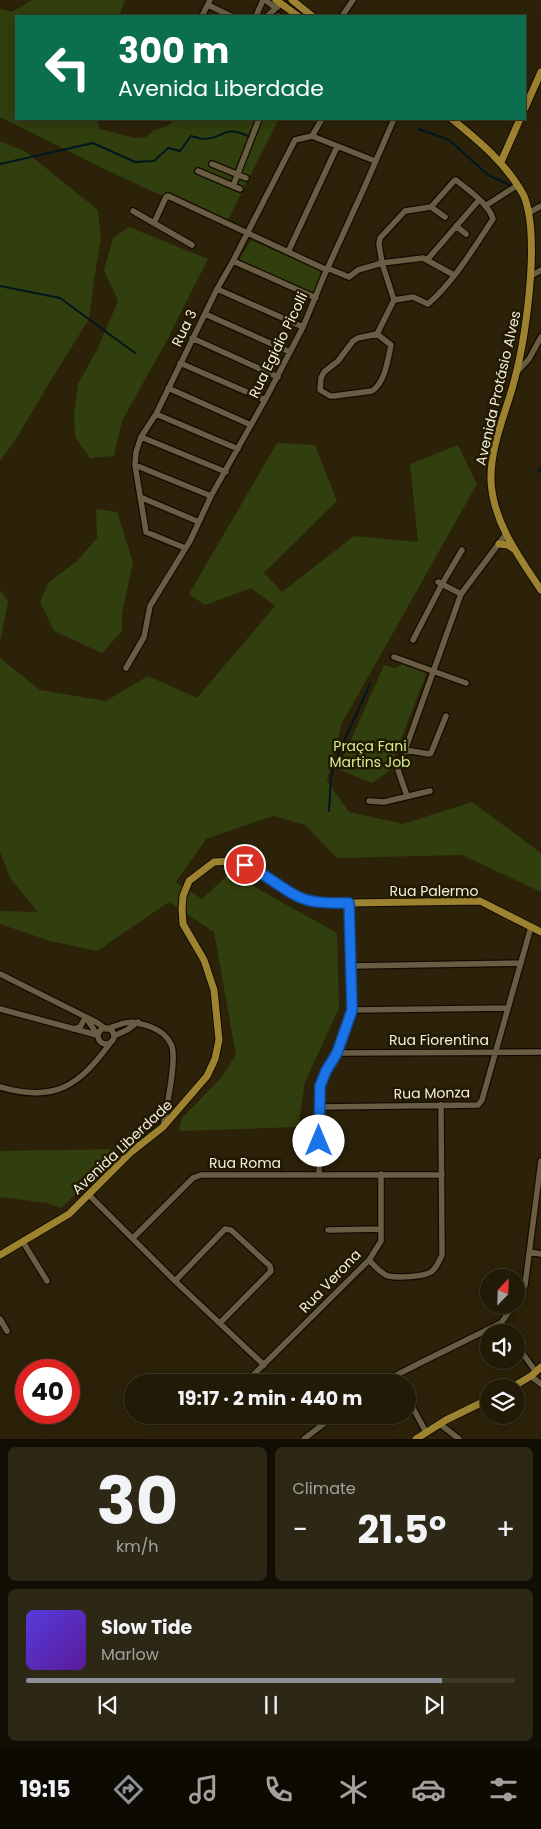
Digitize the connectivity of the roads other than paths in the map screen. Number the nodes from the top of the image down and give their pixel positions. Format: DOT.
graph roads {
  1 [pos="264,0"];
  2 [pos="292,0"];
  3 [pos="353,0"];
  4 [pos="209,2"];
  5 [pos="280,5"];
  6 [pos="202,15"];
  7 [pos="229,15"];
  8 [pos="256,15"];
  9 [pos="268,15"];
  10 [pos="296,15"];
  11 [pos="311,15"];
  12 [pos="343,15"];
  13 [pos="541,72"];
  14 [pos="526,106"];
  15 [pos="260,120"];
  16 [pos="321,120"];
  17 [pos="394,120"];
  18 [pos="453,120"];
  19 [pos="520,120"];
  20 [pos="312,136"];
  21 [pos="337,147"];
  22 [pos="375,161"];
  23 [pos="501,162"];
  24 [pos="212,164"];
  25 [pos="198,171"];
  26 [pos="238,174"];
  27 [pos="246,178"];
  28 [pos="518,185"];
  29 [pos="233,186"];
  30 [pos="240,189"];
  31 [pos="479,200"];
  32 [pos="485,206"];
  33 [pos="541,206"];
  34 [pos="431,207"];
  35 [pos="134,211"];
  36 [pos="530,212"];
  37 [pos="445,217"];
  38 [pos="154,223"];
  39 [pos="456,226"];
  40 [pos="248,233"];
  41 [pos="466,234"];
  42 [pos="192,245"];
  43 [pos="288,252"];
  44 [pos="427,260"];
  45 [pos="233,262"];
  46 [pos="382,263"];
  47 [pos="327,269"];
  48 [pos="541,270"];
  49 [pos="454,275"];
  50 [pos="532,276"];
  51 [pos="217,289"];
  52 [pos="316,298"];
  53 [pos="394,300"];
  54 [pos="205,314"];
  55 [pos="303,327"];
  56 [pos="377,334"];
  57 [pos="541,337"];
  58 [pos="192,338"];
  59 [pos="290,352"];
  60 [pos="180,363"];
  61 [pos="517,372"];
  62 [pos="278,377"];
  63 [pos="168,388"];
  64 [pos="265,400"];
  65 [pos="156,414"];
  66 [pos="251,425"];
  67 [pos="141,437"];
  68 [pos="238,449"];
  69 [pos="135,465"];
  70 [pos="226,472"];
  71 [pos="211,496"];
  72 [pos="140,497"];
  73 [pos="199,522"];
  74 [pos="506,534"];
  75 [pos="499,544"];
  76 [pos="185,548"];
  77 [pos="514,549"];
  78 [pos="462,550"];
  79 [pos="440,583"];
  80 [pos="541,590"];
  81 [pos="460,594"];
  82 [pos="413,640"];
  83 [pos="394,657"];
  84 [pos="126,668"];
  85 [pos="433,670"];
  86 [pos="466,683"];
  87 [pos="446,716"];
  88 [pos="405,750"];
  89 [pos="430,790"];
  90 [pos="407,796"];
  91 [pos="369,801"];
  92 [pos="349,903"];
  93 [pos="531,927"];
  94 [pos="541,932"];
  95 [pos="521,963"];
  96 [pos="352,966"];
  97 [pos="0,974"];
  98 [pos="508,1008"];
  99 [pos="0,1009"];
  100 [pos="352,1010"];
  101 [pos="86,1018"];
  102 [pos="138,1022"];
  103 [pos="73,1029"];
  104 [pos="107,1029"];
  105 [pos="98,1036"];
  106 [pos="112,1039"];
  107 [pos="102,1043"];
  108 [pos="496,1052"];
  109 [pos="541,1052"];
  110 [pos="337,1053"];
  111 [pos="99,1059"];
  112 [pos="0,1087"];
  113 [pos="441,1105"];
  114 [pos="319,1107"];
  115 [pos="164,1127"];
  116 [pos="541,1162"];
  117 [pos="381,1174"];
  118 [pos="319,1175"];
  119 [pos="442,1175"];
  120 [pos="89,1195"];
  121 [pos="381,1229"];
  122 [pos="328,1230"];
  123 [pos="133,1238"];
  124 [pos="23,1242"];
  125 [pos="530,1252"];
  126 [pos="541,1254"];
  127 [pos="0,1255"];
  128 [pos="369,1260"];
  129 [pos="47,1281"];
  130 [pos="175,1281"];
  131 [pos="525,1287"];
  132 [pos="508,1314"];
  133 [pos="0,1319"];
  134 [pos="220,1323"];
  135 [pos="501,1323"];
  136 [pos="7,1330"];
  137 [pos="525,1357"];
  138 [pos="264,1365"];
  139 [pos="536,1372"];
  140 [pos="254,1374"];
  141 [pos="398,1374"];
  142 [pos="525,1379"];
  143 [pos="541,1384"];
  144 [pos="480,1404"];
  145 [pos="416,1413"];
  146 [pos="323,1424"];
  147 [pos="440,1424"];
  148 [pos="426,1432"];
  149 [pos="304,1439"];
  150 [pos="416,1439"];
  151 [pos="459,1439"];
  1 -- 5 [label="street"];
  1 -- 8 [label="street"];
  2 -- 5 [label="main road"];
  2 -- 11 [label="main road"];
  3 -- 12 [label="street"];
  4 -- 6 [label="street"];
  4 -- 7 [label="street"];
  5 -- 9 [label="street"];
  5 -- 10 [label="main road"];
  13 -- 14 [label="main road"];
  15 -- 26 [label="street"];
  16 -- 20 [label="street"];
  17 -- 22 [label="street, Rua Egidio Picolli"];
  18 -- 23 [label="main road, Avenida Protásio Alves"];
  19 -- 23 [label="main road"];
  20 -- 21 [label="street"];
  20 -- 40 [label="street, Rua 3"];
  21 -- 22 [label="street"];
  21 -- 43 [label="street"];
  22 -- 47 [label="street, Rua Egidio Picolli"];
  23 -- 28 [label="main road, Avenida Protásio Alves"];
  24 -- 26 [label="street"];
  25 -- 29 [label="street"];
  26 -- 27 [label="street"];
  26 -- 29 [label="street"];
  28 -- 32 [label="street"];
  28 -- 36 [label="main road, Avenida Protásio Alves"];
  29 -- 30 [label="street"];
  31 -- 32 [label="street"];
  31 -- 34 [label="street"];
  31 -- 39 [label="street"];
  32 -- 49 [label="street"];
  33 -- 36 [label="street"];
  34 -- 37 [label="street"];
  34 -- 46 [label="street"];
  35 -- 38 [label="street"];
  36 -- 50 [label="main road, Avenida Protásio Alves"];
  38 -- 40 [label="street"];
  38 -- 42 [label="street"];
  39 -- 41 [label="street"];
  39 -- 44 [label="street"];
  40 -- 43 [label="street"];
  40 -- 45 [label="street, Rua 3"];
  43 -- 47 [label="street"];
  44 -- 46 [label="street"];
  44 -- 49 [label="street"];
  45 -- 51 [label="street, Rua 3"];
  45 -- 52 [label="street"];
  46 -- 47 [label="street"];
  46 -- 53 [label="street"];
  47 -- 52 [label="street, Rua Egidio Picolli"];
  48 -- 50 [label="street"];
  49 -- 53 [label="street"];
  50 -- 61 [label="main road, Avenida Protásio Alves"];
  51 -- 54 [label="street, Rua 3"];
  51 -- 55 [label="street"];
  52 -- 55 [label="street, Rua Egidio Picolli"];
  53 -- 56 [label="street"];
  54 -- 58 [label="street, Rua 3"];
  54 -- 59 [label="street"];
  55 -- 59 [label="street, Rua Egidio Picolli"];
  56 -- 56 [label="street"];
  57 -- 61 [label="street"];
  58 -- 60 [label="street, Rua 3"];
  58 -- 62 [label="street"];
  59 -- 62 [label="street, Rua Egidio Picolli"];
  60 -- 63 [label="street, Rua 3"];
  60 -- 64 [label="street"];
  61 -- 74 [label="main road, Avenida Protásio Alves"];
  62 -- 64 [label="street, Rua Egidio Picolli"];
  63 -- 65 [label="street, Rua 3"];
  63 -- 66 [label="street"];
  64 -- 66 [label="street, Rua Egidio Picolli"];
  65 -- 67 [label="street, Rua 3"];
  65 -- 68 [label="street"];
  66 -- 68 [label="street, Rua Egidio Picolli"];
  67 -- 69 [label="street, Rua 3"];
  67 -- 70 [label="street"];
  68 -- 70 [label="street, Rua Egidio Picolli"];
  69 -- 71 [label="street"];
  69 -- 72 [label="street, Rua 3"];
  70 -- 71 [label="street, Rua Egidio Picolli"];
  71 -- 73 [label="street, Rua Egidio Picolli"];
  72 -- 73 [label="street"];
  72 -- 76 [label="street, Rua 3"];
  73 -- 76 [label="street, Rua Egidio Picolli"];
  74 -- 75 [label="street"];
  74 -- 77 [label="main road, Avenida Protásio Alves"];
  75 -- 77 [label="main road"];
  75 -- 81 [label="street"];
  76 -- 84 [label="street, Rua Egidio Picolli"];
  77 -- 80 [label="main road, Avenida Protásio Alves"];
  78 -- 79 [label="street"];
  79 -- 81 [label="street"];
  79 -- 82 [label="street"];
  81 -- 85 [label="street"];
  83 -- 85 [label="street"];
  85 -- 86 [label="street"];
  85 -- 88 [label="street"];
  87 -- 88 [label="street"];
  88 -- 90 [label="street"];
  89 -- 90 [label="street"];
  90 -- 91 [label="street"];
  92 -- 93 [label="main road, Rua Palermo"];
  92 -- 96 [label="street"];
  92 -- 115 [label="main road, Avenida Liberdade"];
  93 -- 94 [label="main road, Rua Palermo"];
  93 -- 95 [label="street, Rua Monza"];
  95 -- 96 [label="street"];
  95 -- 98 [label="street, Rua Monza"];
  96 -- 100 [label="street"];
  97 -- 101 [label="street"];
  98 -- 100 [label="street"];
  98 -- 108 [label="street, Rua Monza"];
  99 -- 103 [label="street"];
  100 -- 110 [label="street"];
  101 -- 103 [label="street"];
  101 -- 104 [label="street"];
  101 -- 105 [label="street"];
  102 -- 104 [label="street"];
  102 -- 106 [label="street"];
  102 -- 115 [label="street"];
  103 -- 105 [label="street"];
  104 -- 105 [label="street"];
  104 -- 106 [label="street"];
  105 -- 107 [label="street"];
  106 -- 107 [label="street"];
  106 -- 111 [label="street"];
  107 -- 111 [label="street"];
  108 -- 109 [label="street, Rua Fiorentina"];
  108 -- 110 [label="street, Rua Fiorentina"];
  108 -- 113 [label="street, Rua Monza"];
  110 -- 114 [label="street"];
  111 -- 112 [label="street"];
  113 -- 114 [label="street, Rua Monza"];
  113 -- 119 [label="street"];
  114 -- 118 [label="street"];
  115 -- 120 [label="main road, Avenida Liberdade"];
  116 -- 125 [label="street"];
  117 -- 118 [label="street, Rua Roma"];
  117 -- 119 [label="street, Rua Roma"];
  117 -- 121 [label="street, Rua Verona"];
  118 -- 123 [label="street, Rua Roma"];
  119 -- 128 [label="street"];
  120 -- 123 [label="street"];
  120 -- 124 [label="main road, Avenida Liberdade"];
  121 -- 122 [label="street"];
  121 -- 128 [label="street, Rua Verona"];
  123 -- 130 [label="street"];
  124 -- 127 [label="main road, Avenida Liberdade"];
  124 -- 129 [label="street"];
  125 -- 126 [label="street"];
  125 -- 131 [label="street"];
  128 -- 138 [label="street, Rua Verona"];
  130 -- 134 [label="street"];
  130 -- 134 [label="street"];
  132 -- 135 [label="street"];
  133 -- 136 [label="street"];
  134 -- 138 [label="street"];
  135 -- 141 [label="street"];
  137 -- 139 [label="street"];
  138 -- 140 [label="street, Rua Verona"];
  139 -- 142 [label="main road"];
  139 -- 143 [label="street"];
  144 -- 147 [label="main road"];
  145 -- 148 [label="street"];
  146 -- 149 [label="street"];
  147 -- 148 [label="main road"];
  147 -- 151 [label="street"];
  148 -- 150 [label="main road"];
}
